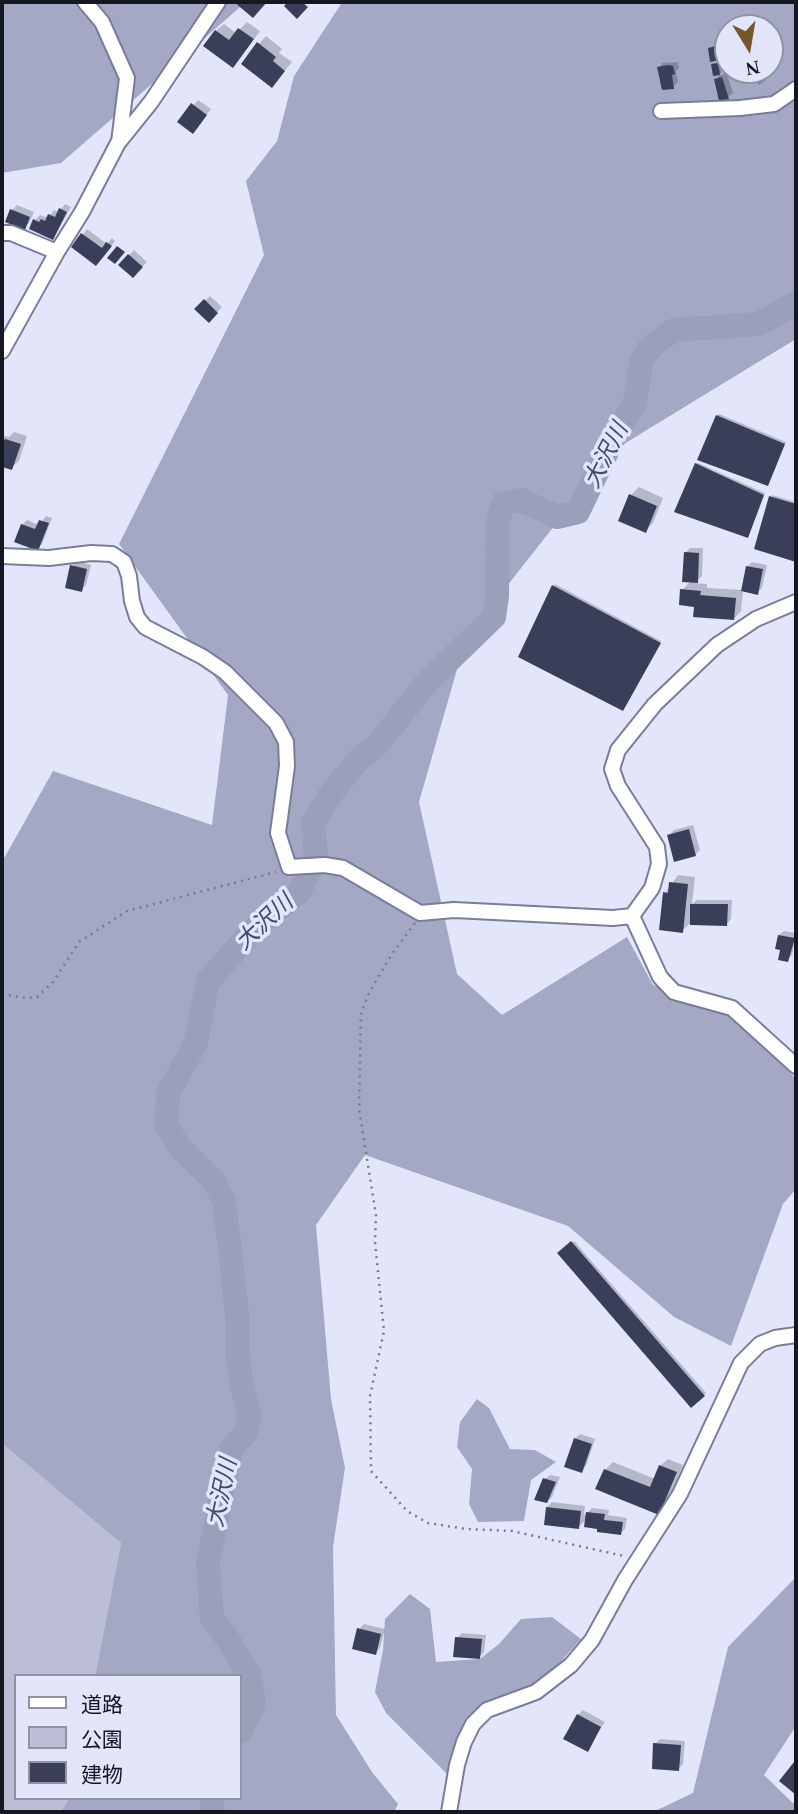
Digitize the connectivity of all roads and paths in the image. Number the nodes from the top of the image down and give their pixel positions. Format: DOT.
graph roads {
  1 [pos="85,2"];
  2 [pos="218,2"];
  3 [pos="796,89"];
  4 [pos="660,111"];
  5 [pos="118,143"];
  6 [pos="2,233"];
  7 [pos="57,252"];
  8 [pos="2,351"];
  9 [pos="2,556"];
  10 [pos="796,602"];
  11 [pos="289,867"];
  12 [pos="420,913"];
  13 [pos="632,916"];
  14 [pos="2,994"];
  15 [pos="796,1066"];
  16 [pos="796,1335"];
  17 [pos="638,1560"];
  18 [pos="449,1812"];
  1 -- 5 [label="street"];
  2 -- 5 [label="street"];
  3 -- 4 [label="street"];
  5 -- 7 [label="street"];
  6 -- 7 [label="street"];
  7 -- 8 [label="street"];
  9 -- 11 [label="street"];
  10 -- 13 [label="street"];
  11 -- 12 [label="street"];
  11 -- 14 [label="path"];
  12 -- 13 [label="street"];
  12 -- 17 [label="path"];
  13 -- 15 [label="street"];
  16 -- 17 [label="street"];
  17 -- 18 [label="street"];
}
